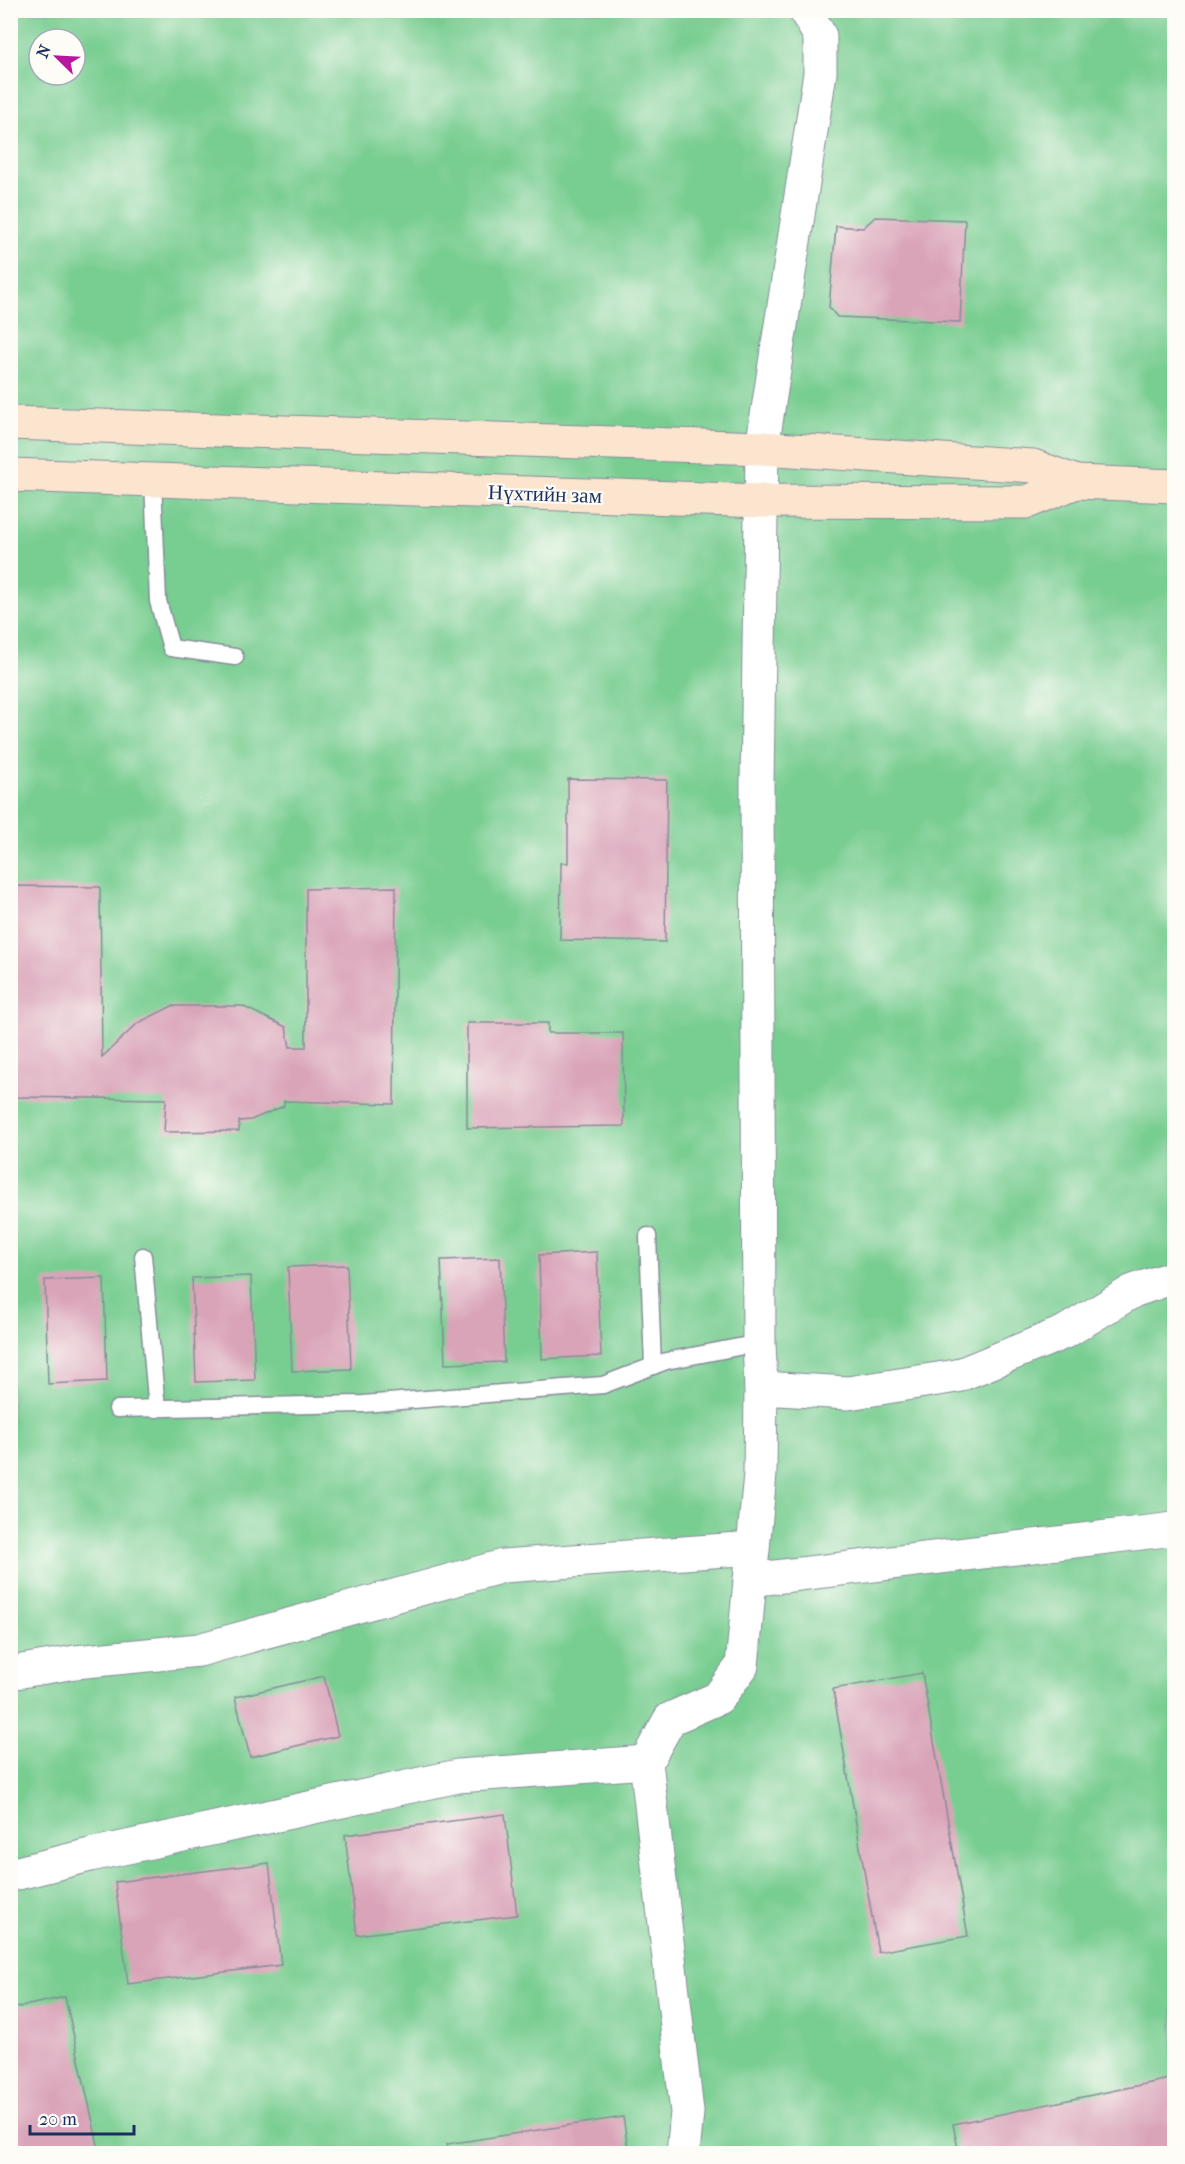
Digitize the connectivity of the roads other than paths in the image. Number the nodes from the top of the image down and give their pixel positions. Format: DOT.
graph roads {
  1 [pos="805,10"];
  2 [pos="10,423"];
  3 [pos="762,448"];
  4 [pos="10,475"];
  5 [pos="153,480"];
  6 [pos="1076,482"];
  7 [pos="1174,486"];
  8 [pos="762,501"];
  9 [pos="235,657"];
  10 [pos="648,1236"];
  11 [pos="143,1256"];
  12 [pos="1174,1277"];
  13 [pos="759,1343"];
  14 [pos="653,1366"];
  15 [pos="761,1388"];
  16 [pos="117,1409"];
  17 [pos="157,1409"];
  18 [pos="1174,1529"];
  19 [pos="751,1564"];
  20 [pos="10,1672"];
  21 [pos="646,1762"];
  22 [pos="10,1875"];
  23 [pos="683,2154"];
  1 -- 3 [label="street"];
  2 -- 3 [label="main road, Нүхтийн зам"];
  3 -- 6 [label="main road, Нүхтийн зам"];
  3 -- 8 [label="street"];
  4 -- 5 [label="main road, Нүхтийн зам"];
  5 -- 8 [label="main road, Нүхтийн зам"];
  5 -- 9 [label="lane"];
  6 -- 7 [label="main road, Нүхтийн зам"];
  6 -- 8 [label="main road, Нүхтийн зам"];
  8 -- 13 [label="street"];
  10 -- 14 [label="lane"];
  11 -- 17 [label="lane"];
  12 -- 15 [label="street"];
  13 -- 14 [label="lane"];
  13 -- 15 [label="street"];
  14 -- 17 [label="lane"];
  15 -- 19 [label="street"];
  16 -- 17 [label="lane"];
  18 -- 19 [label="street"];
  19 -- 20 [label="street"];
  19 -- 21 [label="street"];
  21 -- 22 [label="street"];
  21 -- 23 [label="street"];
}
